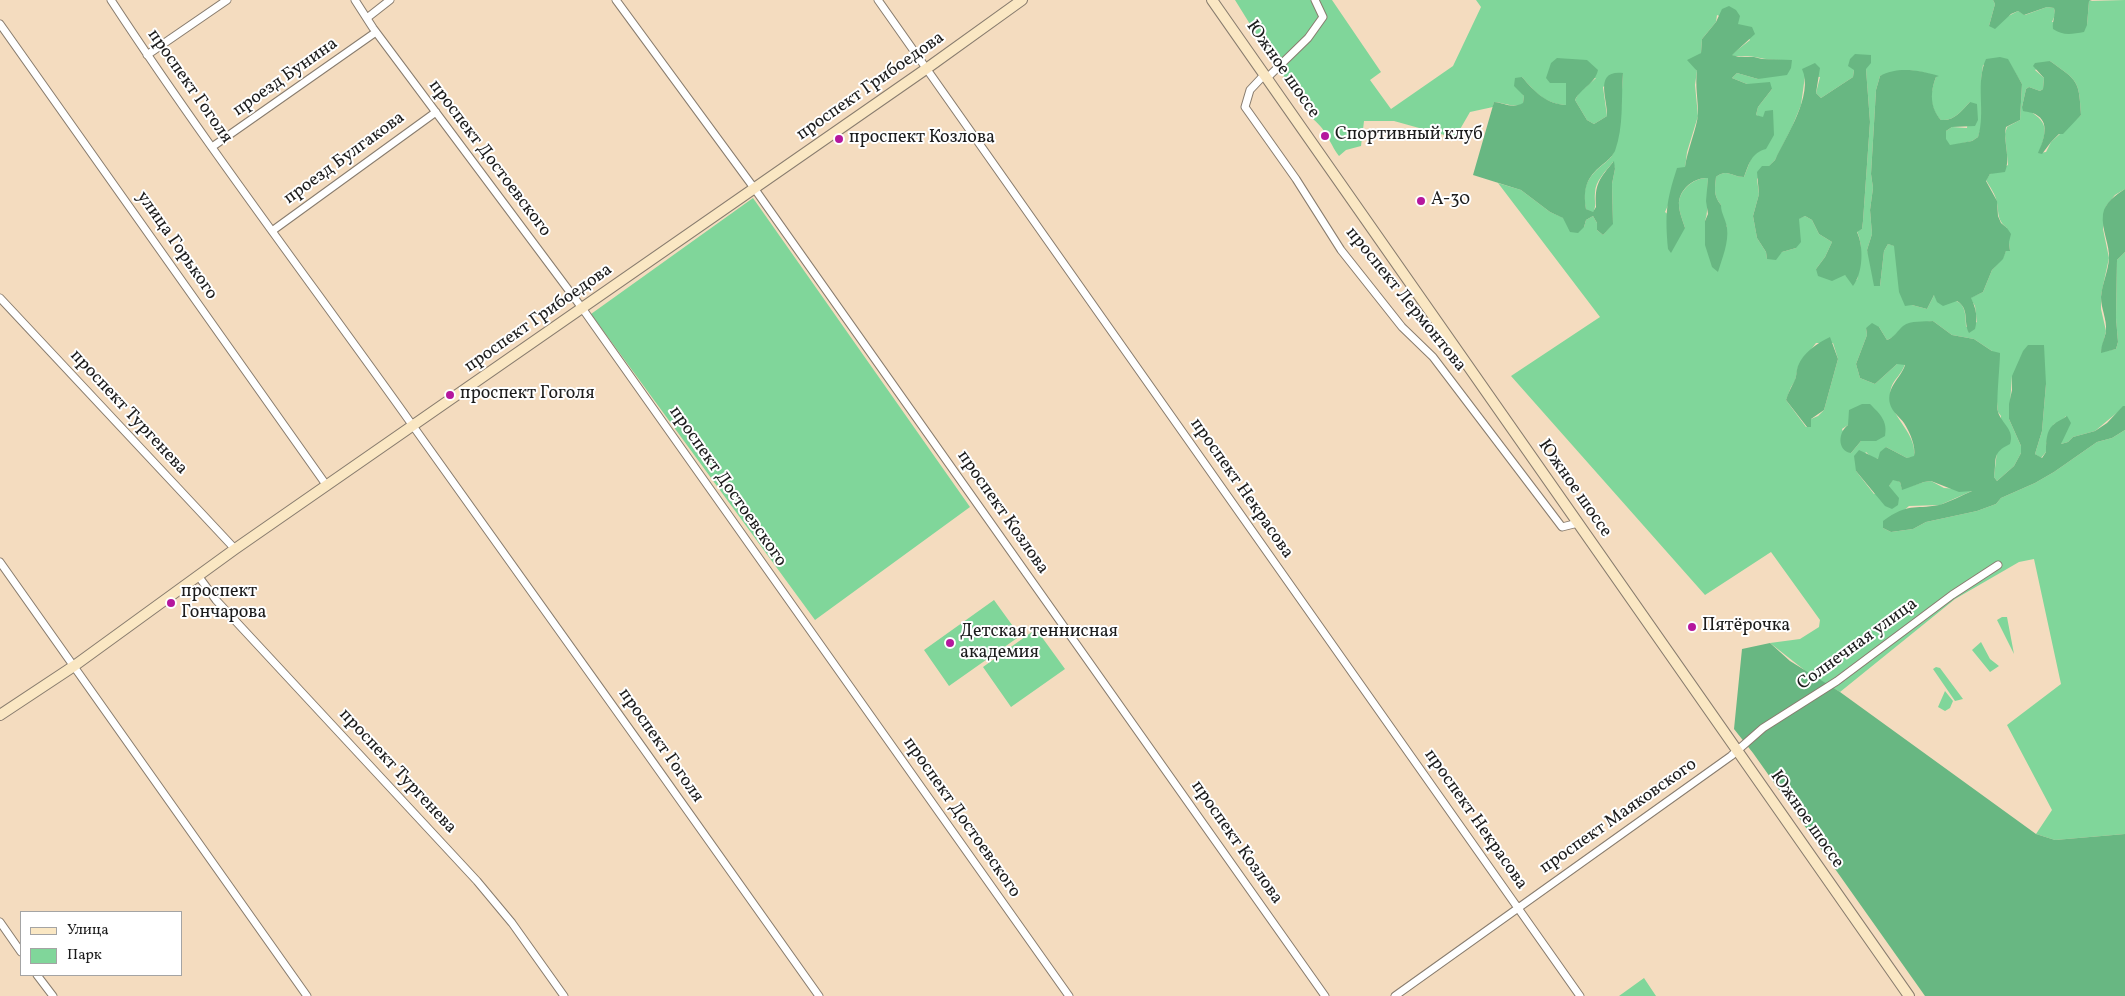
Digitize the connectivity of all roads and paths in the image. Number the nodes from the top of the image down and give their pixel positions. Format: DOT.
graph roads {
  1 [pos="111,0"];
  2 [pos="227,0"];
  3 [pos="354,0"];
  4 [pos="390,0"];
  5 [pos="616,0"];
  6 [pos="878,0"];
  7 [pos="1022,0"];
  8 [pos="1212,0"];
  9 [pos="1315,0"];
  10 [pos="367,18"];
  11 [pos="0,24"];
  12 [pos="376,32"];
  13 [pos="147,54"];
  14 [pos="926,69"];
  15 [pos="1266,76"];
  16 [pos="436,112"];
  17 [pos="212,147"];
  18 [pos="754,188"];
  19 [pos="272,231"];
  20 [pos="0,298"];
  21 [pos="582,308"];
  22 [pos="413,426"];
  23 [pos="327,486"];
  24 [pos="1578,524"];
  25 [pos="235,549"];
  26 [pos="0,562"];
  27 [pos="1998,565"];
  28 [pos="199,577"];
  29 [pos="74,666"];
  30 [pos="0,715"];
  31 [pos="1738,751"];
  32 [pos="1518,908"];
  33 [pos="0,922"];
  34 [pos="20,951"];
  35 [pos="39,976"];
  36 [pos="53,996"];
  37 [pos="307,996"];
  38 [pos="564,996"];
  39 [pos="819,996"];
  40 [pos="1069,996"];
  41 [pos="1325,996"];
  42 [pos="1395,996"];
  43 [pos="1580,996"];
  44 [pos="1909,996"];
  1 -- 13 [label="street, проспект Гоголя"];
  2 -- 13 [label="street"];
  3 -- 10 [label="street, проспект Достоевского"];
  4 -- 10 [label="street"];
  5 -- 18 [label="street, проспект Козлова"];
  6 -- 14 [label="street, проспект Некрасова"];
  7 -- 14 [label="street, проспект Грибоедова"];
  8 -- 15 [label="street, Южное шоссе"];
  9 -- 15 [label="street"];
  10 -- 12 [label="street, проспект Достоевского"];
  11 -- 23 [label="street, улица Горького"];
  12 -- 16 [label="street, проспект Достоевского"];
  12 -- 17 [label="street, проезд Бунина"];
  13 -- 17 [label="street, проспект Гоголя"];
  14 -- 18 [label="street, проспект Грибоедова"];
  14 -- 32 [label="street, проспект Некрасова"];
  15 -- 24 [label="street, Южное шоссе"];
  15 -- 24 [label="street, проспект Лермонтова"];
  16 -- 19 [label="street, проезд Булгакова"];
  16 -- 21 [label="street, проспект Достоевского"];
  17 -- 19 [label="street, проспект Гоголя"];
  18 -- 21 [label="street, проспект Грибоедова"];
  18 -- 41 [label="street, проспект Козлова"];
  19 -- 22 [label="street, проспект Гоголя"];
  20 -- 25 [label="street, проспект Тургенева"];
  21 -- 22 [label="street, проспект Грибоедова"];
  21 -- 40 [label="street, проспект Достоевского"];
  22 -- 23 [label="street, проспект Грибоедова"];
  22 -- 39 [label="street, проспект Гоголя"];
  23 -- 25 [label="street, проспект Грибоедова"];
  24 -- 31 [label="street, Южное шоссе"];
  25 -- 28 [label="street, проспект Грибоедова"];
  26 -- 29 [label="street"];
  27 -- 31 [label="street, Солнечная улица"];
  28 -- 29 [label="street, проспект Грибоедова"];
  28 -- 38 [label="street, проспект Тургенева"];
  29 -- 30 [label="street, проспект Грибоедова"];
  29 -- 37 [label="street"];
  31 -- 32 [label="street, проспект Маяковского"];
  31 -- 44 [label="street, Южное шоссе"];
  32 -- 42 [label="street, проспект Маяковского"];
  32 -- 43 [label="street, проспект Некрасова"];
  33 -- 34 [label="street"];
  35 -- 36 [label="street"];
}
